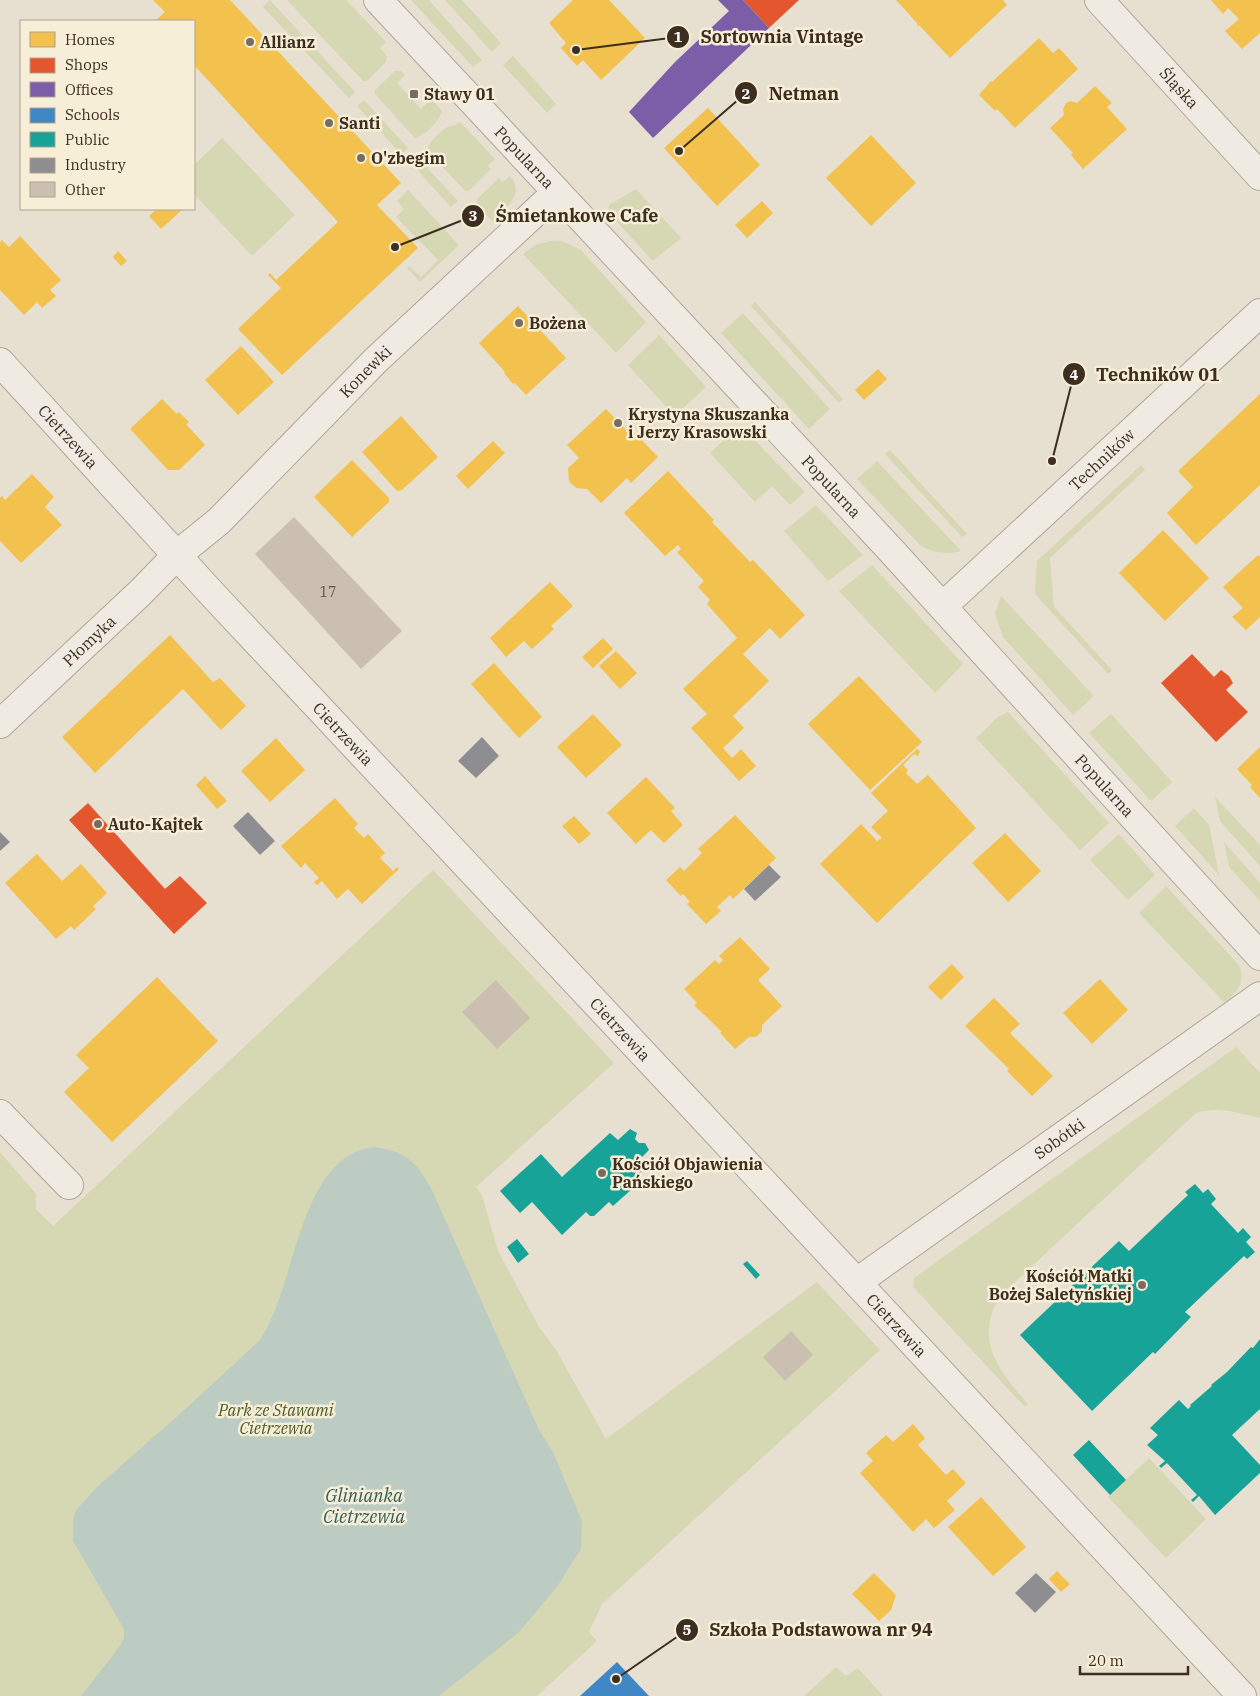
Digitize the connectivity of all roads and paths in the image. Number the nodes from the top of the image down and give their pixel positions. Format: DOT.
graph roads {
  1 [pos="378,0"];
  2 [pos="1099,0"];
  3 [pos="1260,176"];
  4 [pos="557,192"];
  5 [pos="1260,313"];
  6 [pos="0,362"];
  7 [pos="177,555"];
  8 [pos="943,606"];
  9 [pos="0,724"];
  10 [pos="1260,956"];
  11 [pos="1260,996"];
  12 [pos="0,1114"];
  13 [pos="69,1185"];
  14 [pos="857,1282"];
  15 [pos="1242,1696"];
  1 -- 4 [label="street, Popularna"];
  2 -- 3 [label="street, Śląska"];
  4 -- 7 [label="street, Konewki"];
  4 -- 8 [label="street, Popularna"];
  5 -- 8 [label="street, Techników"];
  6 -- 7 [label="street, Cietrzewia"];
  7 -- 9 [label="street, Płomyka"];
  7 -- 14 [label="street, Cietrzewia"];
  8 -- 10 [label="street, Popularna"];
  11 -- 14 [label="street, Sobótki"];
  12 -- 13 [label="street"];
  14 -- 15 [label="street, Cietrzewia"];
}
